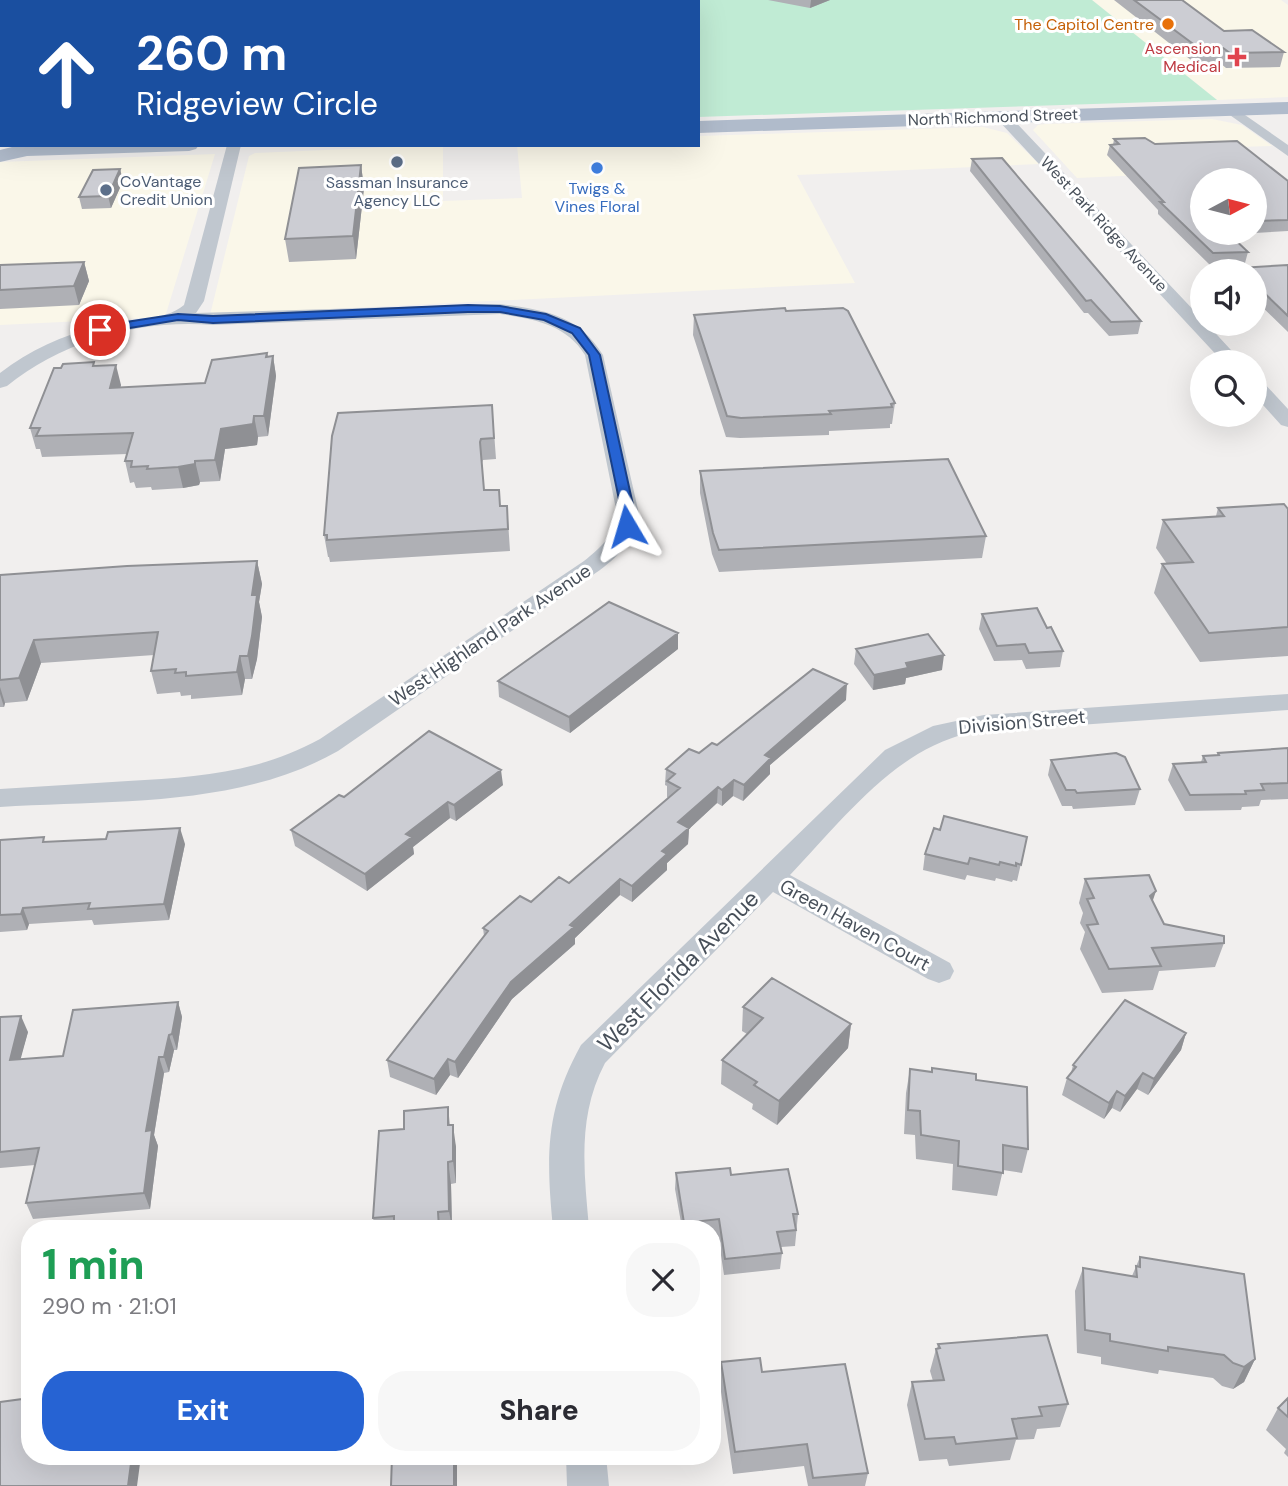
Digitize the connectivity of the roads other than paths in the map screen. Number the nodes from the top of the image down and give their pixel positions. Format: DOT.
graph roads {
  1 [pos="1288,108"];
  2 [pos="1232,110"];
  3 [pos="1003,117"];
  4 [pos="700,127"];
  5 [pos="7,147"];
  6 [pos="124,147"];
  7 [pos="234,147"];
  8 [pos="27,150"];
  9 [pos="1288,152"];
  10 [pos="0,156"];
  11 [pos="178,317"];
  12 [pos="1222,350"];
  13 [pos="0,382"];
  14 [pos="1267,398"];
  15 [pos="1288,421"];
  16 [pos="1288,702"];
  17 [pos="0,798"];
  18 [pos="772,878"];
  19 [pos="939,971"];
  20 [pos="571,1220"];
  21 [pos="587,1465"];
  22 [pos="588,1486"];
  1 -- 2 [label="main road, North Richmond Street"];
  2 -- 3 [label="main road, North Richmond Street"];
  2 -- 9 [label="street"];
  3 -- 4 [label="main road, North Richmond Street"];
  3 -- 12 [label="street, West Park Ridge Avenue"];
  5 -- 8 [label="main road"];
  6 -- 8 [label="main road"];
  7 -- 11 [label="street"];
  8 -- 10 [label="main road"];
  11 -- 13 [label="street, West Highland Park Avenue"];
  11 -- 17 [label="street, West Highland Park Avenue"];
  14 -- 15 [label="street"];
  16 -- 18 [label="street, Division Street"];
  18 -- 19 [label="street, Green Haven Court"];
  18 -- 20 [label="street, West Florida Avenue"];
  21 -- 22 [label="street"];
}
